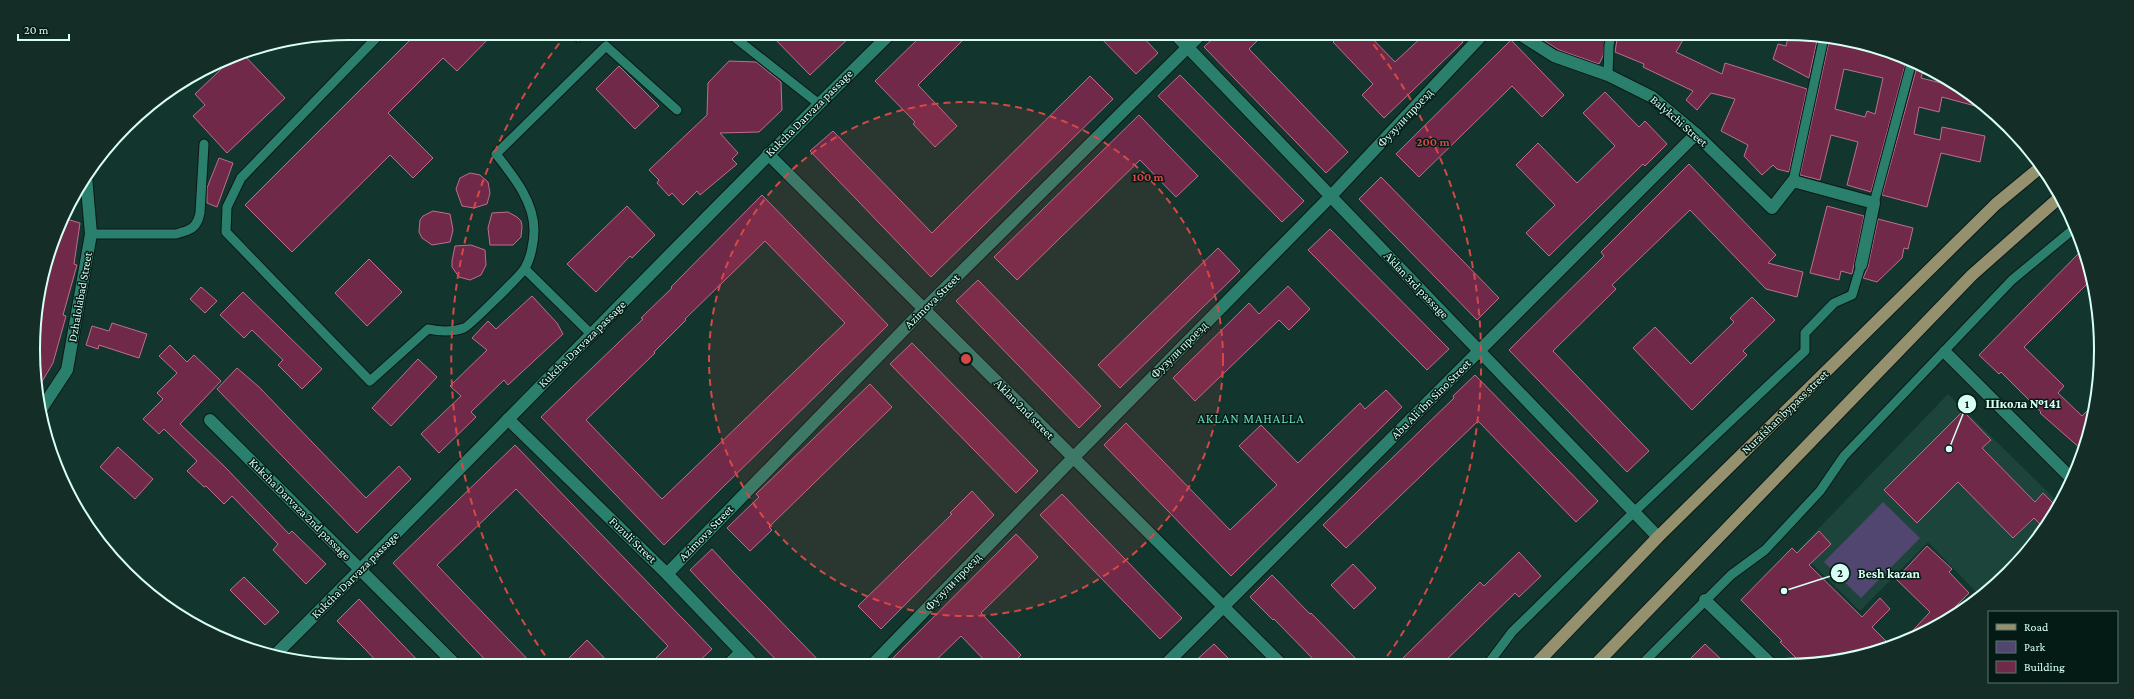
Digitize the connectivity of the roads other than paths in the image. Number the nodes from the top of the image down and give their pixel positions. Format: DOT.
graph roads {
  1 [pos="374,40"];
  2 [pos="737,40"];
  3 [pos="884,40"];
  4 [pos="1180,40"];
  5 [pos="1194,40"];
  6 [pos="1477,40"];
  7 [pos="1529,40"];
  8 [pos="1610,40"];
  9 [pos="1823,43"];
  10 [pos="1187,47"];
  11 [pos="1910,67"];
  12 [pos="1608,75"];
  13 [pos="819,104"];
  14 [pos="677,110"];
  15 [pos="1696,134"];
  16 [pos="204,144"];
  17 [pos="768,154"];
  18 [pos="2037,170"];
  19 [pos="1793,181"];
  20 [pos="87,186"];
  21 [pos="1331,196"];
  22 [pos="2056,201"];
  23 [pos="1874,202"];
  24 [pos="2070,232"];
  25 [pos="91,234"];
  26 [pos="1861,265"];
  27 [pos="525,269"];
  28 [pos="924,309"];
  29 [pos="592,335"];
  30 [pos="1479,351"];
  31 [pos="1945,352"];
  32 [pos="45,403"];
  33 [pos="508,419"];
  34 [pos="210,420"];
  35 [pos="1073,458"];
  36 [pos="2067,474"];
  37 [pos="1634,512"];
  38 [pos="1658,537"];
  39 [pos="361,569"];
  40 [pos="667,574"];
  41 [pos="1705,600"];
  42 [pos="1223,607"];
  43 [pos="279,651"];
  44 [pos="741,652"];
  45 [pos="449,659"];
  46 [pos="734,659"];
  47 [pos="748,659"];
  48 [pos="878,659"];
  49 [pos="1171,659"];
  50 [pos="1276,659"];
  51 [pos="1492,659"];
  52 [pos="1541,659"];
  53 [pos="1601,659"];
  54 [pos="1647,659"];
  55 [pos="1766,659"];
  1 -- 27 [label="lane"];
  2 -- 13 [label="lane"];
  3 -- 13 [label="street, Kukcha Darvaza passage"];
  4 -- 10 [label="street, Аklаn 3rd passage"];
  5 -- 10 [label="street, Azimova Street"];
  6 -- 21 [label="street, Фузули проезд"];
  7 -- 12 [label="street, Balykchi Street"];
  8 -- 12 [label="lane"];
  9 -- 19 [label="lane, Balykchi Street"];
  10 -- 21 [label="street, Аklаn 3rd passage"];
  10 -- 28 [label="street, Azimova Street"];
  11 -- 23 [label="lane"];
  12 -- 15 [label="street, Balykchi Street"];
  13 -- 17 [label="street, Kukcha Darvaza passage"];
  14 -- 27 [label="lane"];
  15 -- 19 [label="street, Balykchi Street"];
  15 -- 30 [label="street, Abu Ali Ibn Sino Street"];
  16 -- 25 [label="lane"];
  17 -- 28 [label="street, Аklаn 2nd street"];
  17 -- 29 [label="street, Kukcha Darvaza passage"];
  18 -- 38 [label="main road, Nurafshan bypass street"];
  19 -- 23 [label="street"];
  20 -- 25 [label="street, Dzhalolаbad Street"];
  21 -- 30 [label="street, Аklаn 3rd passage"];
  21 -- 35 [label="street, Фузули проезд"];
  22 -- 53 [label="main road"];
  23 -- 26 [label="street"];
  24 -- 31 [label="lane"];
  25 -- 32 [label="street, Dzhalolаbad Street"];
  26 -- 37 [label="lane"];
  27 -- 29 [label="lane"];
  28 -- 35 [label="street, Аklаn 2nd street"];
  28 -- 40 [label="street, Azimova Street"];
  29 -- 33 [label="street, Kukcha Darvaza passage"];
  30 -- 37 [label="street, Аklаn 3rd passage"];
  30 -- 42 [label="street, Abu Ali Ibn Sino Street"];
  31 -- 36 [label="street"];
  31 -- 41 [label="lane"];
  33 -- 39 [label="street, Kukcha Darvaza passage"];
  33 -- 40 [label="street, Fuzuli Street"];
  34 -- 39 [label="street, Kukcha Darvaza 2nd passage"];
  35 -- 42 [label="street, Аklаn 2nd street"];
  35 -- 48 [label="street, Фузули проезд"];
  37 -- 38 [label="street, Аklаn 3rd passage"];
  37 -- 51 [label="lane"];
  38 -- 52 [label="main road, Nurafshan bypass street"];
  39 -- 43 [label="street, Kukcha Darvaza passage"];
  39 -- 45 [label="street, Kukcha Darvaza 2nd passage"];
  40 -- 44 [label="street, Fuzuli Street"];
  41 -- 54 [label="lane"];
  41 -- 55 [label="street"];
  42 -- 49 [label="street, Abu Ali Ibn Sino Street"];
  42 -- 50 [label="street, Аklаn 2nd street"];
  44 -- 46 [label="street"];
  44 -- 47 [label="street, Fuzuli Street"];
}
